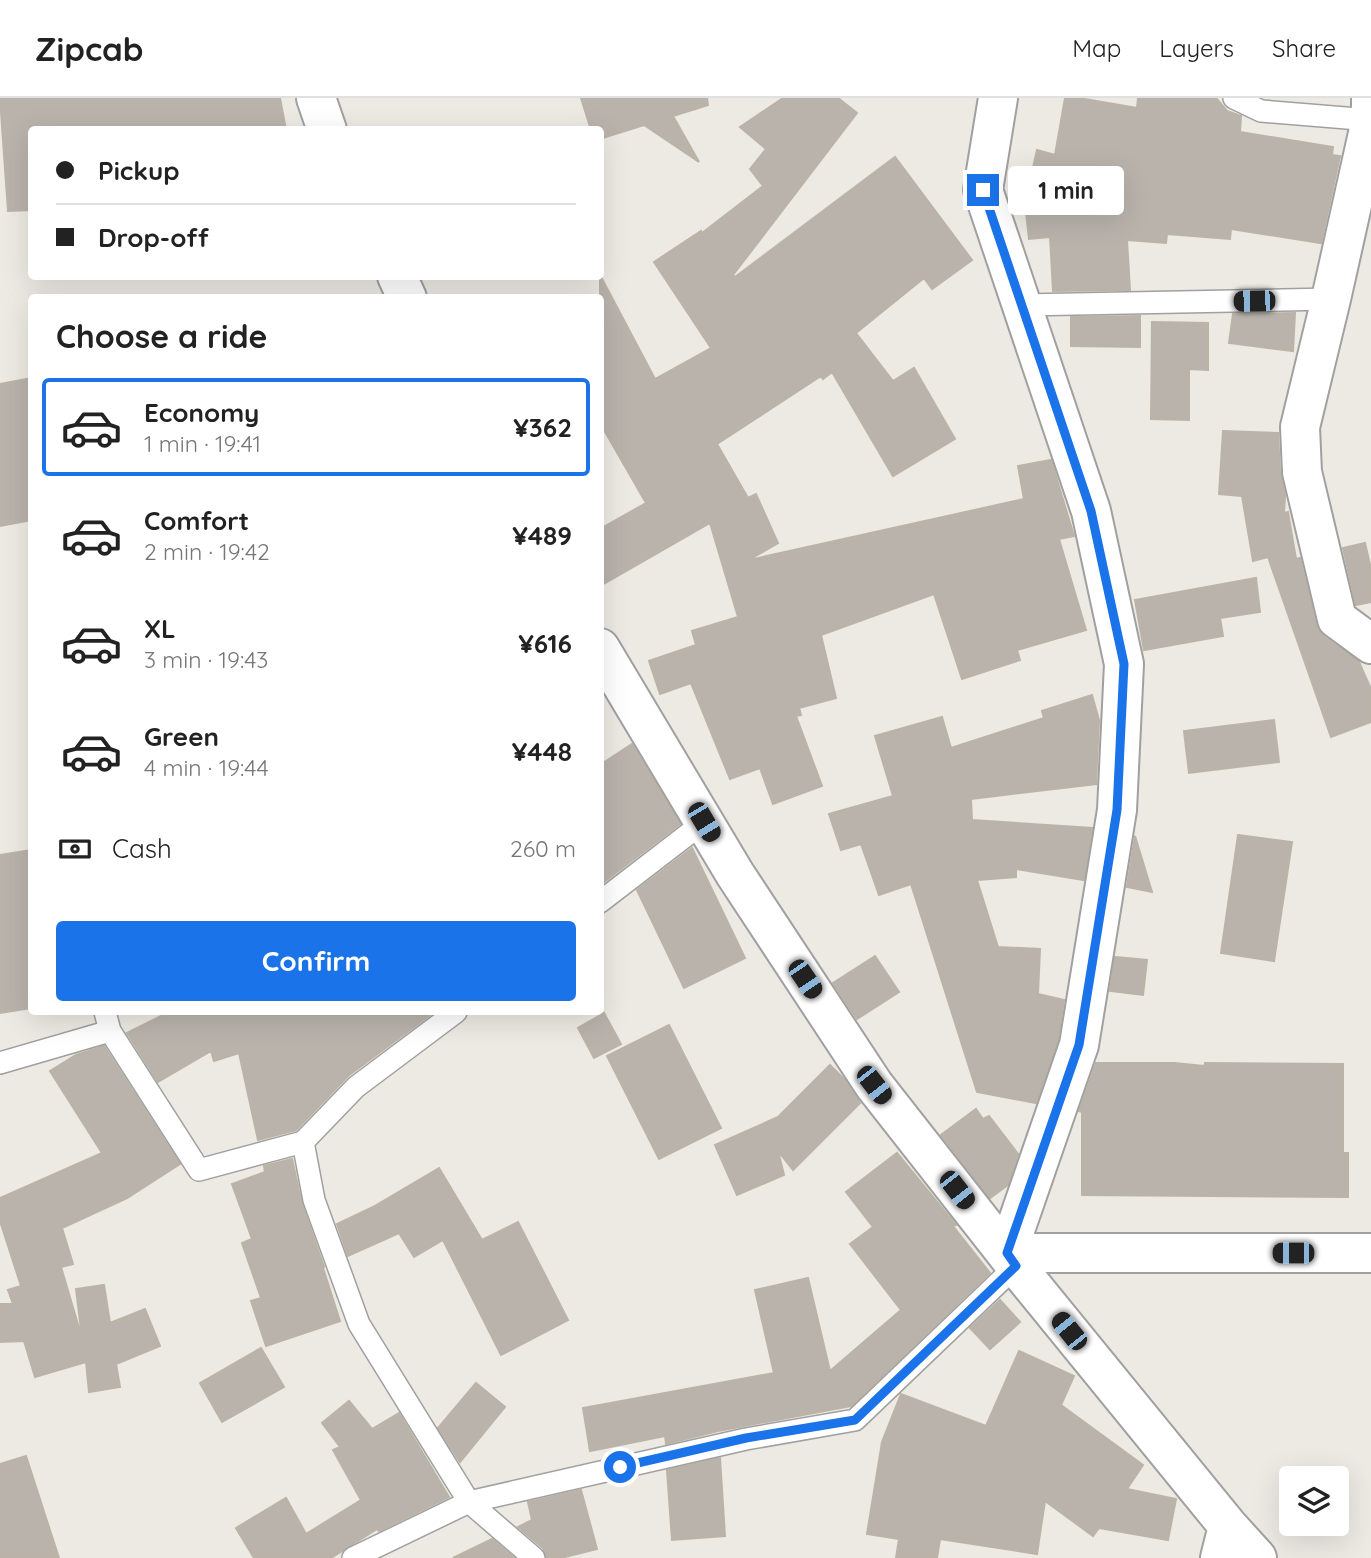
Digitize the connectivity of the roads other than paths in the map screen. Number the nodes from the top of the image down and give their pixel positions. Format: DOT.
graph roads {
  1 [pos="316,98"];
  2 [pos="998,98"];
  3 [pos="1234,98"];
  4 [pos="1371,98"];
  5 [pos="1371,120"];
  6 [pos="326,126"];
  7 [pos="1331,299"];
  8 [pos="1021,305"];
  9 [pos="1371,644"];
  10 [pos="604,655"];
  11 [pos="704,822"];
  12 [pos="604,899"];
  13 [pos="452,1015"];
  14 [pos="108,1021"];
  15 [pos="0,1063"];
  16 [pos="303,1142"];
  17 [pos="1371,1253"];
  18 [pos="1011,1259"];
  19 [pos="469,1502"];
  20 [pos="1224,1542"];
  21 [pos="354,1558"];
  22 [pos="534,1558"];
  23 [pos="1257,1558"];
  1 -- 6 [label="street"];
  2 -- 8 [label="street"];
  3 -- 5 [label="lane"];
  4 -- 5 [label="street"];
  5 -- 7 [label="street"];
  7 -- 8 [label="lane"];
  7 -- 9 [label="street"];
  8 -- 18 [label="street"];
  10 -- 11 [label="street"];
  11 -- 12 [label="lane"];
  11 -- 18 [label="street"];
  13 -- 16 [label="lane"];
  14 -- 15 [label="lane"];
  14 -- 16 [label="lane"];
  16 -- 19 [label="lane"];
  17 -- 18 [label="street"];
  18 -- 19 [label="lane"];
  18 -- 20 [label="street"];
  19 -- 21 [label="lane"];
  19 -- 22 [label="lane"];
  20 -- 23 [label="street"];
}
